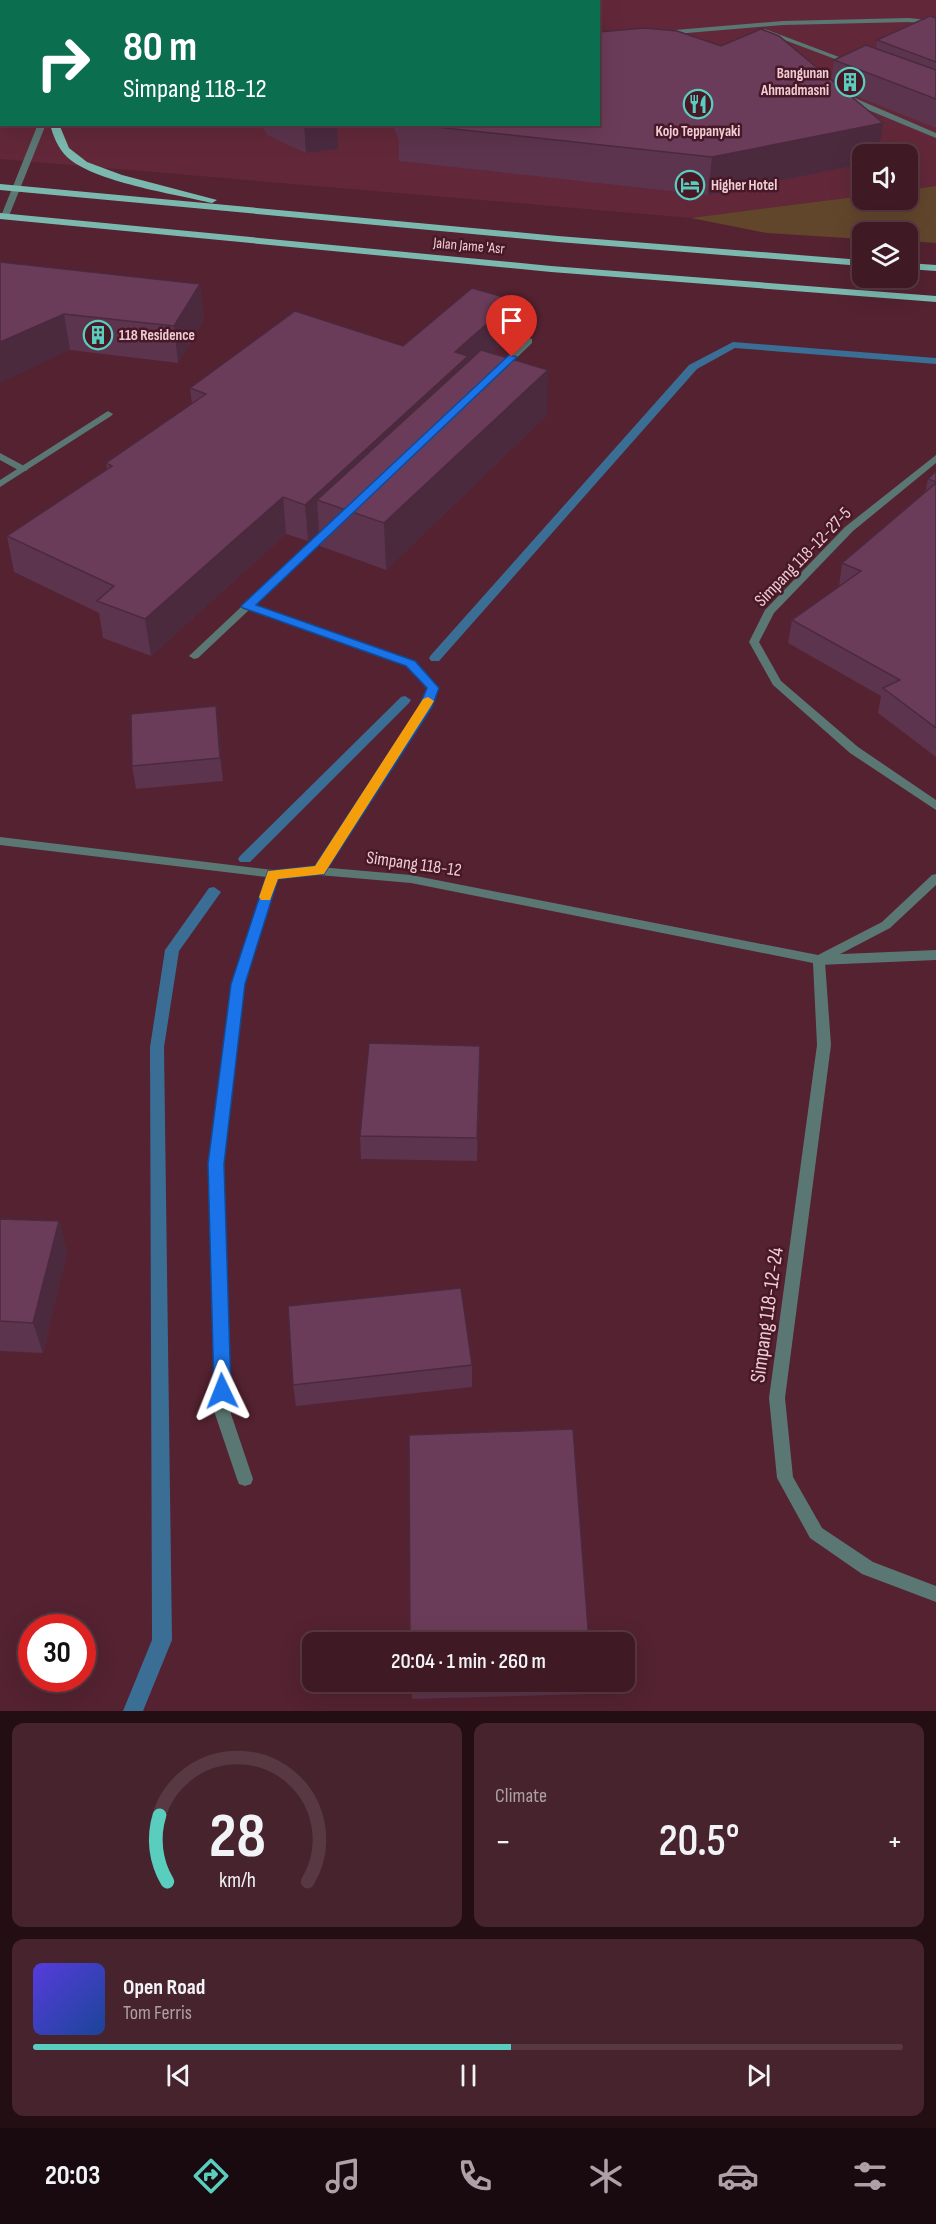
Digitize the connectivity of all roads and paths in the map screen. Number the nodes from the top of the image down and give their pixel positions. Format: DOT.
graph roads {
  1 [pos="936,23"];
  2 [pos="750,26"];
  3 [pos="652,34"];
  4 [pos="860,66"];
  5 [pos="840,96"];
  6 [pos="41,126"];
  7 [pos="55,126"];
  8 [pos="936,136"];
  9 [pos="0,187"];
  10 [pos="16,189"];
  11 [pos="262,212"];
  12 [pos="2,216"];
  13 [pos="852,262"];
  14 [pos="918,267"];
  15 [pos="936,268"];
  16 [pos="936,299"];
  17 [pos="529,341"];
  18 [pos="486,381"];
  19 [pos="108,414"];
  20 [pos="0,456"];
  21 [pos="936,458"];
  22 [pos="22,469"];
  23 [pos="0,484"];
  24 [pos="341,518"];
  25 [pos="247,606"];
  26 [pos="194,656"];
  27 [pos="936,806"];
  28 [pos="0,841"];
  29 [pos="319,871"];
  30 [pos="273,874"];
  31 [pos="936,878"];
  32 [pos="936,955"];
  33 [pos="819,960"];
  34 [pos="245,1479"];
  35 [pos="936,1594"];
  1 -- 2 [label="street"];
  2 -- 3 [label="street"];
  2 -- 4 [label="street"];
  5 -- 8 [label="street"];
  6 -- 10 [label="street"];
  7 -- 11 [label="main road"];
  9 -- 10 [label="main road, Jalan Jame 'Asr"];
  10 -- 11 [label="main road, Jalan Jame 'Asr"];
  10 -- 12 [label="street"];
  11 -- 13 [label="main road, Jalan Jame 'Asr"];
  12 -- 16 [label="main road, Jalan Jame 'Asr"];
  14 -- 15 [label="main road"];
  17 -- 18 [label="street"];
  19 -- 22 [label="street"];
  20 -- 22 [label="street"];
  21 -- 27 [label="street, Simpang 118-12-27-5"];
  22 -- 23 [label="street"];
  24 -- 25 [label="street"];
  25 -- 26 [label="street"];
  25 -- 29 [label="street"];
  28 -- 30 [label="street, Simpang 118-12"];
  29 -- 30 [label="street, Simpang 118-12"];
  29 -- 33 [label="street, Simpang 118-12"];
  30 -- 34 [label="street"];
  31 -- 33 [label="street"];
  32 -- 33 [label="street, Simpang 118-12"];
  33 -- 35 [label="street, Simpang 118-12-24"];
}
